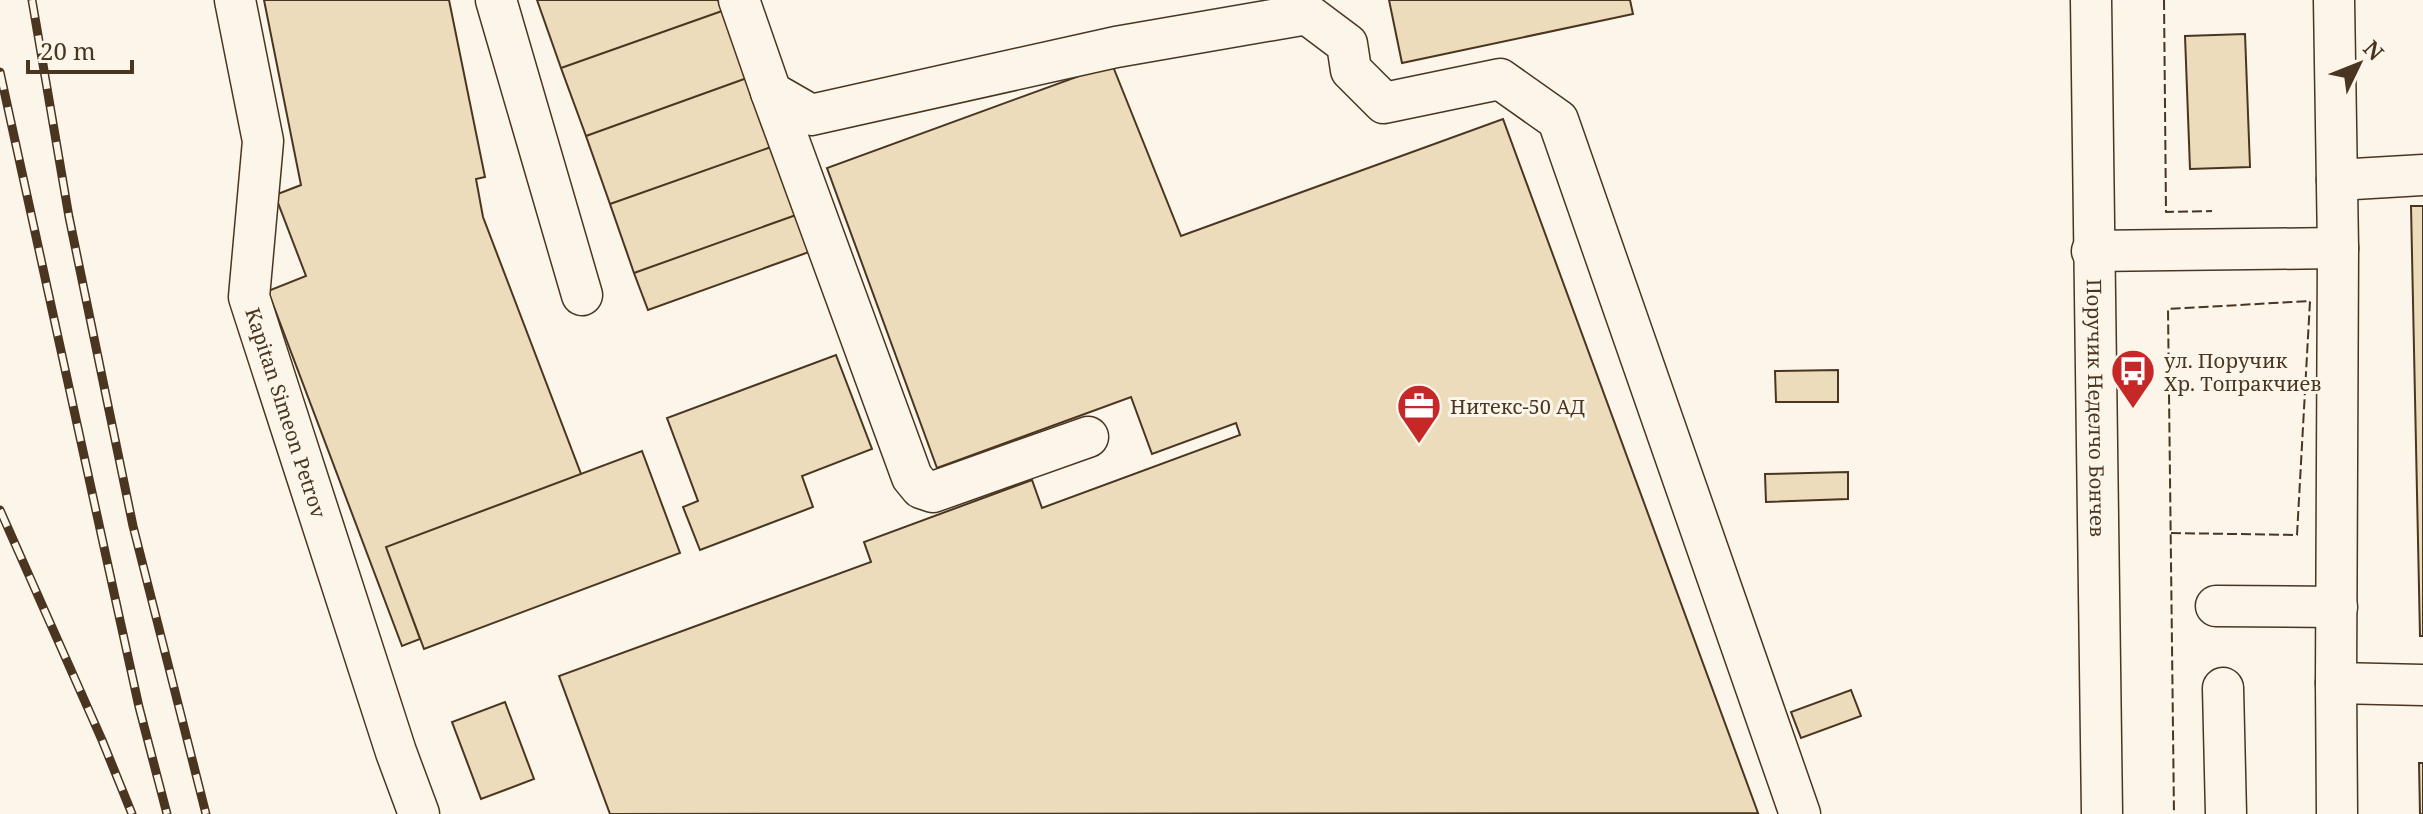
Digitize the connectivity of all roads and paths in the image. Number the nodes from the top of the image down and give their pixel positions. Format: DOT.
graph roads {
  1 [pos="235,0"];
  2 [pos="496,0"];
  3 [pos="739,0"];
  4 [pos="2091,0"];
  5 [pos="2334,0"];
  6 [pos="771,92"];
  7 [pos="2423,175"];
  8 [pos="2337,180"];
  9 [pos="2338,248"];
  10 [pos="2092,251"];
  11 [pos="582,295"];
  12 [pos="1088,437"];
  13 [pos="2216,606"];
  14 [pos="2337,607"];
  15 [pos="2336,683"];
  16 [pos="2423,685"];
  17 [pos="2223,688"];
  18 [pos="419,814"];
  19 [pos="1800,814"];
  20 [pos="2102,814"];
  21 [pos="2226,814"];
  22 [pos="2337,814"];
  1 -- 18 [label="street, Kapitan Simeon Petrov"];
  2 -- 11 [label="street"];
  3 -- 6 [label="street"];
  4 -- 10 [label="street, Поручик Неделчо Бончев"];
  5 -- 8 [label="street"];
  6 -- 12 [label="street"];
  6 -- 19 [label="street"];
  7 -- 8 [label="street"];
  8 -- 9 [label="street"];
  9 -- 10 [label="street"];
  9 -- 14 [label="street"];
  10 -- 20 [label="street, Поручик Неделчо Бончев"];
  13 -- 14 [label="street"];
  14 -- 15 [label="street"];
  15 -- 16 [label="street"];
  15 -- 22 [label="street"];
  17 -- 21 [label="street"];
}
